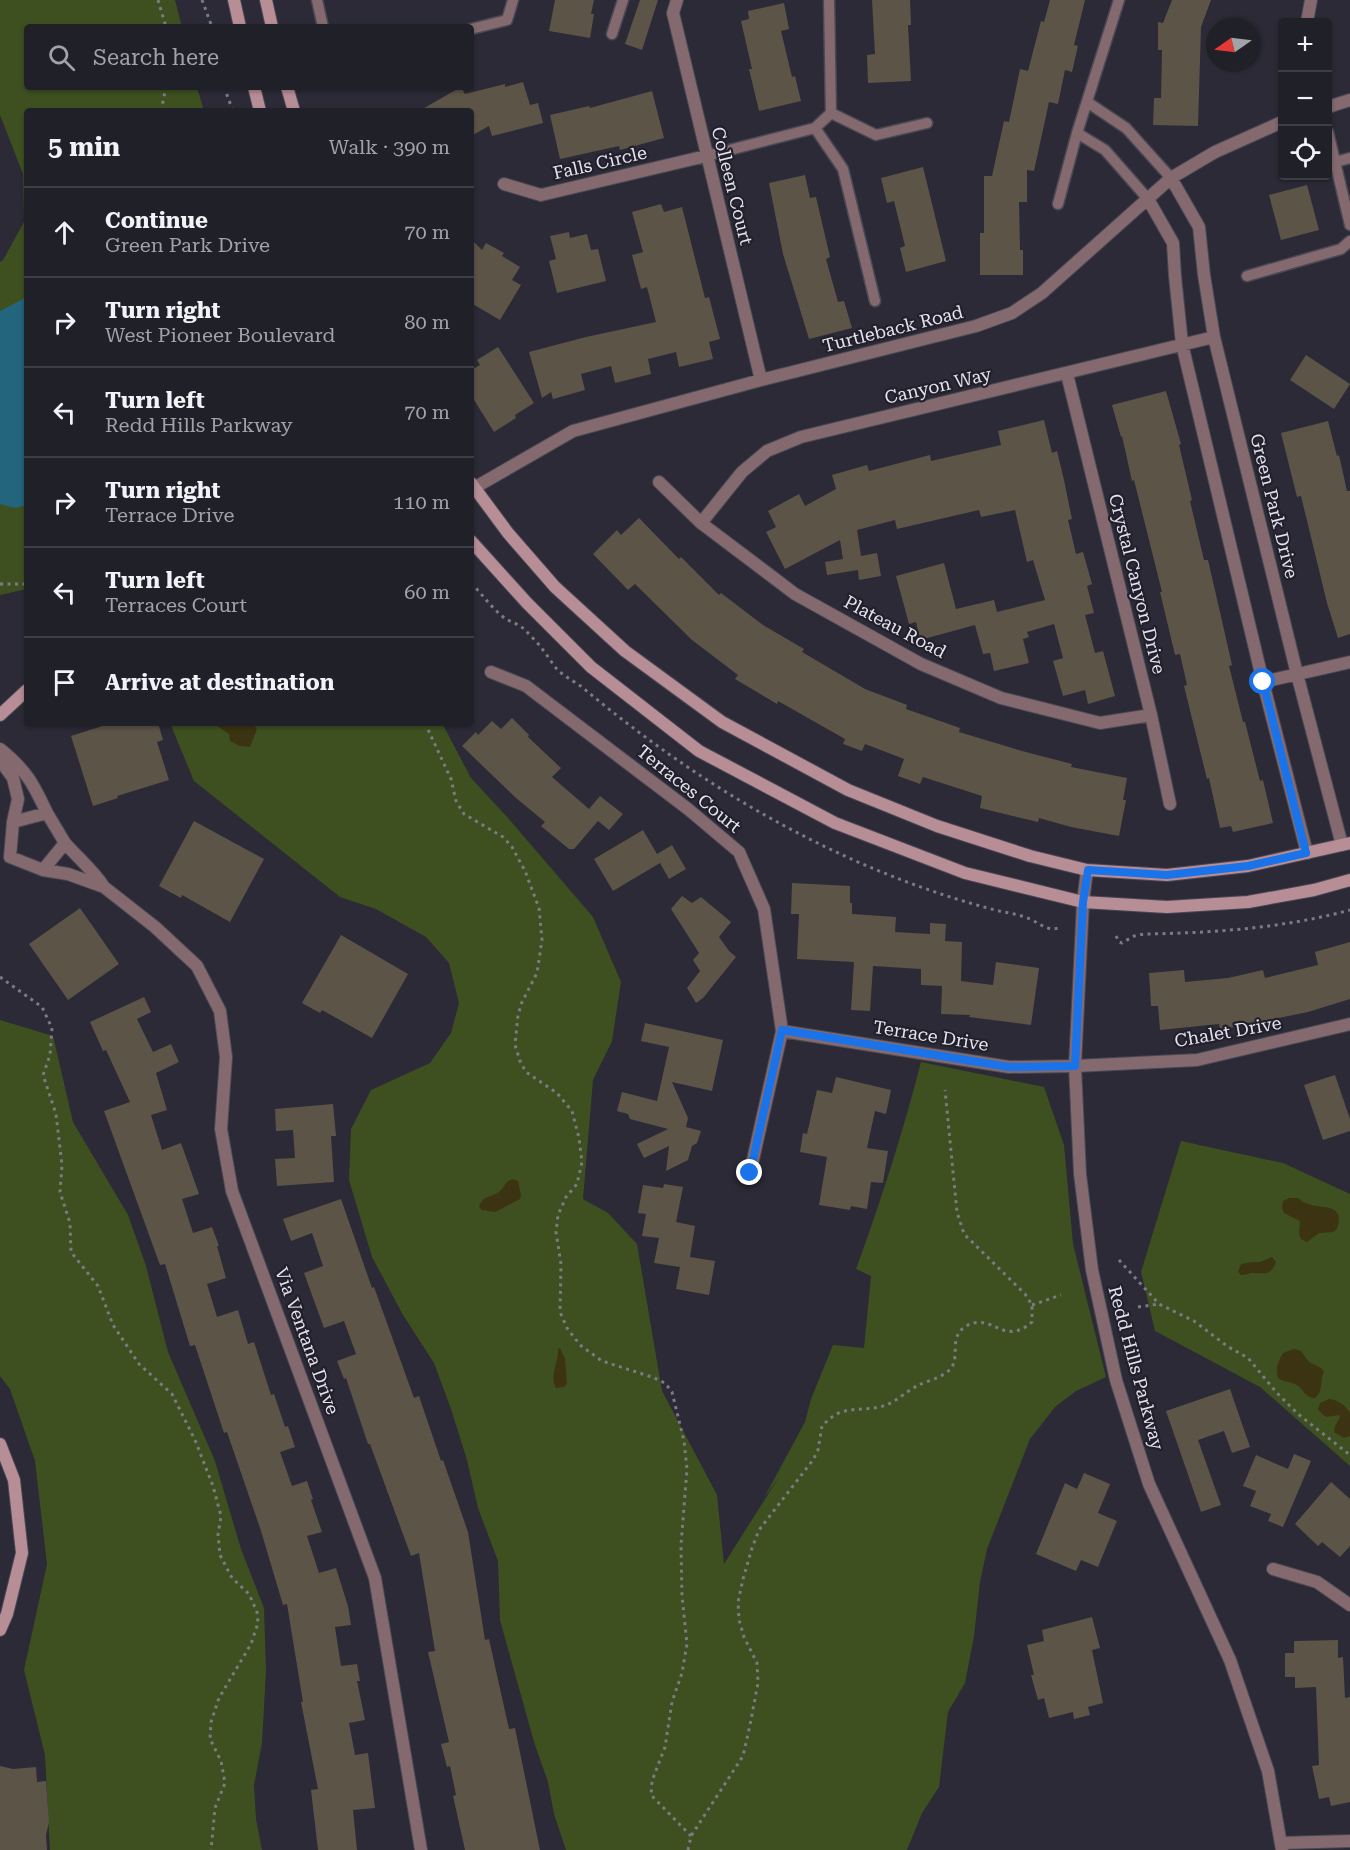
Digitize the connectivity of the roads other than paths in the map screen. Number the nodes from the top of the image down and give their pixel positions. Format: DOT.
graph roads {
  1 [pos="234,0"];
  2 [pos="266,0"];
  3 [pos="317,0"];
  4 [pos="513,0"];
  5 [pos="623,0"];
  6 [pos="677,0"];
  7 [pos="829,0"];
  8 [pos="1119,0"];
  9 [pos="1311,0"];
  10 [pos="1308,18"];
  11 [pos="239,24"];
  12 [pos="272,24"];
  13 [pos="322,24"];
  14 [pos="474,27"];
  15 [pos="612,34"];
  16 [pos="255,90"];
  17 [pos="288,90"];
  18 [pos="1350,100"];
  19 [pos="1087,102"];
  20 [pos="1332,106"];
  21 [pos="259,108"];
  22 [pos="293,108"];
  23 [pos="831,112"];
  24 [pos="927,123"];
  25 [pos="1278,124"];
  26 [pos="815,128"];
  27 [pos="1077,133"];
  28 [pos="1332,149"];
  29 [pos="706,156"];
  30 [pos="1350,158"];
  31 [pos="1335,162"];
  32 [pos="1171,178"];
  33 [pos="504,184"];
  34 [pos="1149,199"];
  35 [pos="1058,204"];
  36 [pos="1350,225"];
  37 [pos="1350,241"];
  38 [pos="1247,276"];
  39 [pos="876,301"];
  40 [pos="1214,337"];
  41 [pos="1182,344"];
  42 [pos="1067,374"];
  43 [pos="761,380"];
  44 [pos="659,482"];
  45 [pos="474,486"];
  46 [pos="474,490"];
  47 [pos="701,523"];
  48 [pos="474,544"];
  49 [pos="1350,662"];
  50 [pos="491,672"];
  51 [pos="1297,674"];
  52 [pos="1263,682"];
  53 [pos="24,693"];
  54 [pos="0,715"];
  55 [pos="1150,715"];
  56 [pos="0,749"];
  57 [pos="0,760"];
  58 [pos="1170,804"];
  59 [pos="47,813"];
  60 [pos="13,822"];
  61 [pos="65,843"];
  62 [pos="1346,844"];
  63 [pos="1306,853"];
  64 [pos="43,870"];
  65 [pos="1088,870"];
  66 [pos="1350,880"];
  67 [pos="104,887"];
  68 [pos="1083,902"];
  69 [pos="1350,1024"];
  70 [pos="782,1030"];
  71 [pos="1075,1066"];
  72 [pos="750,1173"];
  73 [pos="0,1444"];
  74 [pos="1273,1569"];
  75 [pos="1350,1605"];
  76 [pos="0,1630"];
  77 [pos="1350,1841"];
  78 [pos="1281,1846"];
  79 [pos="421,1850"];
  1 -- 11 [label="main road"];
  2 -- 12 [label="main road"];
  3 -- 13 [label="lane"];
  4 -- 14 [label="lane"];
  5 -- 15 [label="lane"];
  6 -- 29 [label="street, Colleen Court"];
  7 -- 23 [label="lane"];
  8 -- 19 [label="lane"];
  9 -- 10 [label="street"];
  16 -- 21 [label="main road"];
  17 -- 22 [label="main road"];
  18 -- 20 [label="street"];
  19 -- 27 [label="lane"];
  19 -- 32 [label="lane"];
  23 -- 24 [label="lane"];
  23 -- 26 [label="lane"];
  25 -- 32 [label="street, Turtleback Road"];
  26 -- 29 [label="lane"];
  26 -- 39 [label="lane"];
  27 -- 34 [label="lane"];
  27 -- 35 [label="lane"];
  28 -- 31 [label="lane"];
  29 -- 33 [label="street, Falls Circle"];
  29 -- 43 [label="street, Colleen Court"];
  30 -- 31 [label="lane"];
  31 -- 36 [label="lane"];
  32 -- 34 [label="street, Turtleback Road"];
  32 -- 40 [label="street, Green Park Drive"];
  34 -- 41 [label="street"];
  34 -- 43 [label="street, Turtleback Road"];
  37 -- 38 [label="lane"];
  40 -- 41 [label="street, Canyon Way"];
  40 -- 51 [label="street, Green Park Drive"];
  41 -- 42 [label="street, Canyon Way"];
  41 -- 52 [label="street"];
  42 -- 47 [label="street, Canyon Way"];
  42 -- 55 [label="street, Crystal Canyon Drive"];
  43 -- 45 [label="street, Turtleback Road"];
  44 -- 47 [label="street, Plateau Road"];
  46 -- 65 [label="main road"];
  47 -- 55 [label="street, Plateau Road"];
  48 -- 68 [label="main road"];
  49 -- 51 [label="street"];
  50 -- 70 [label="street, Terraces Court"];
  51 -- 52 [label="street"];
  51 -- 62 [label="street, Green Park Drive"];
  52 -- 63 [label="street"];
  53 -- 54 [label="main road"];
  55 -- 58 [label="street, Crystal Canyon Drive"];
  56 -- 59 [label="street"];
  57 -- 60 [label="street"];
  59 -- 60 [label="street"];
  59 -- 61 [label="street"];
  60 -- 64 [label="street"];
  61 -- 64 [label="street"];
  61 -- 67 [label="street, Via Ventana Drive"];
  62 -- 63 [label="main road"];
  63 -- 65 [label="main road"];
  64 -- 67 [label="street, Via Ventana Drive"];
  65 -- 68 [label="street, Redd Hills Parkway"];
  66 -- 68 [label="main road"];
  67 -- 79 [label="street, Via Ventana Drive"];
  68 -- 71 [label="street, Redd Hills Parkway"];
  69 -- 71 [label="street, Chalet Drive"];
  70 -- 71 [label="street, Terrace Drive"];
  70 -- 72 [label="street, Terraces Court"];
  71 -- 78 [label="street, Redd Hills Parkway"];
  73 -- 76 [label="main road"];
  74 -- 75 [label="street"];
  77 -- 78 [label="street"];
}
